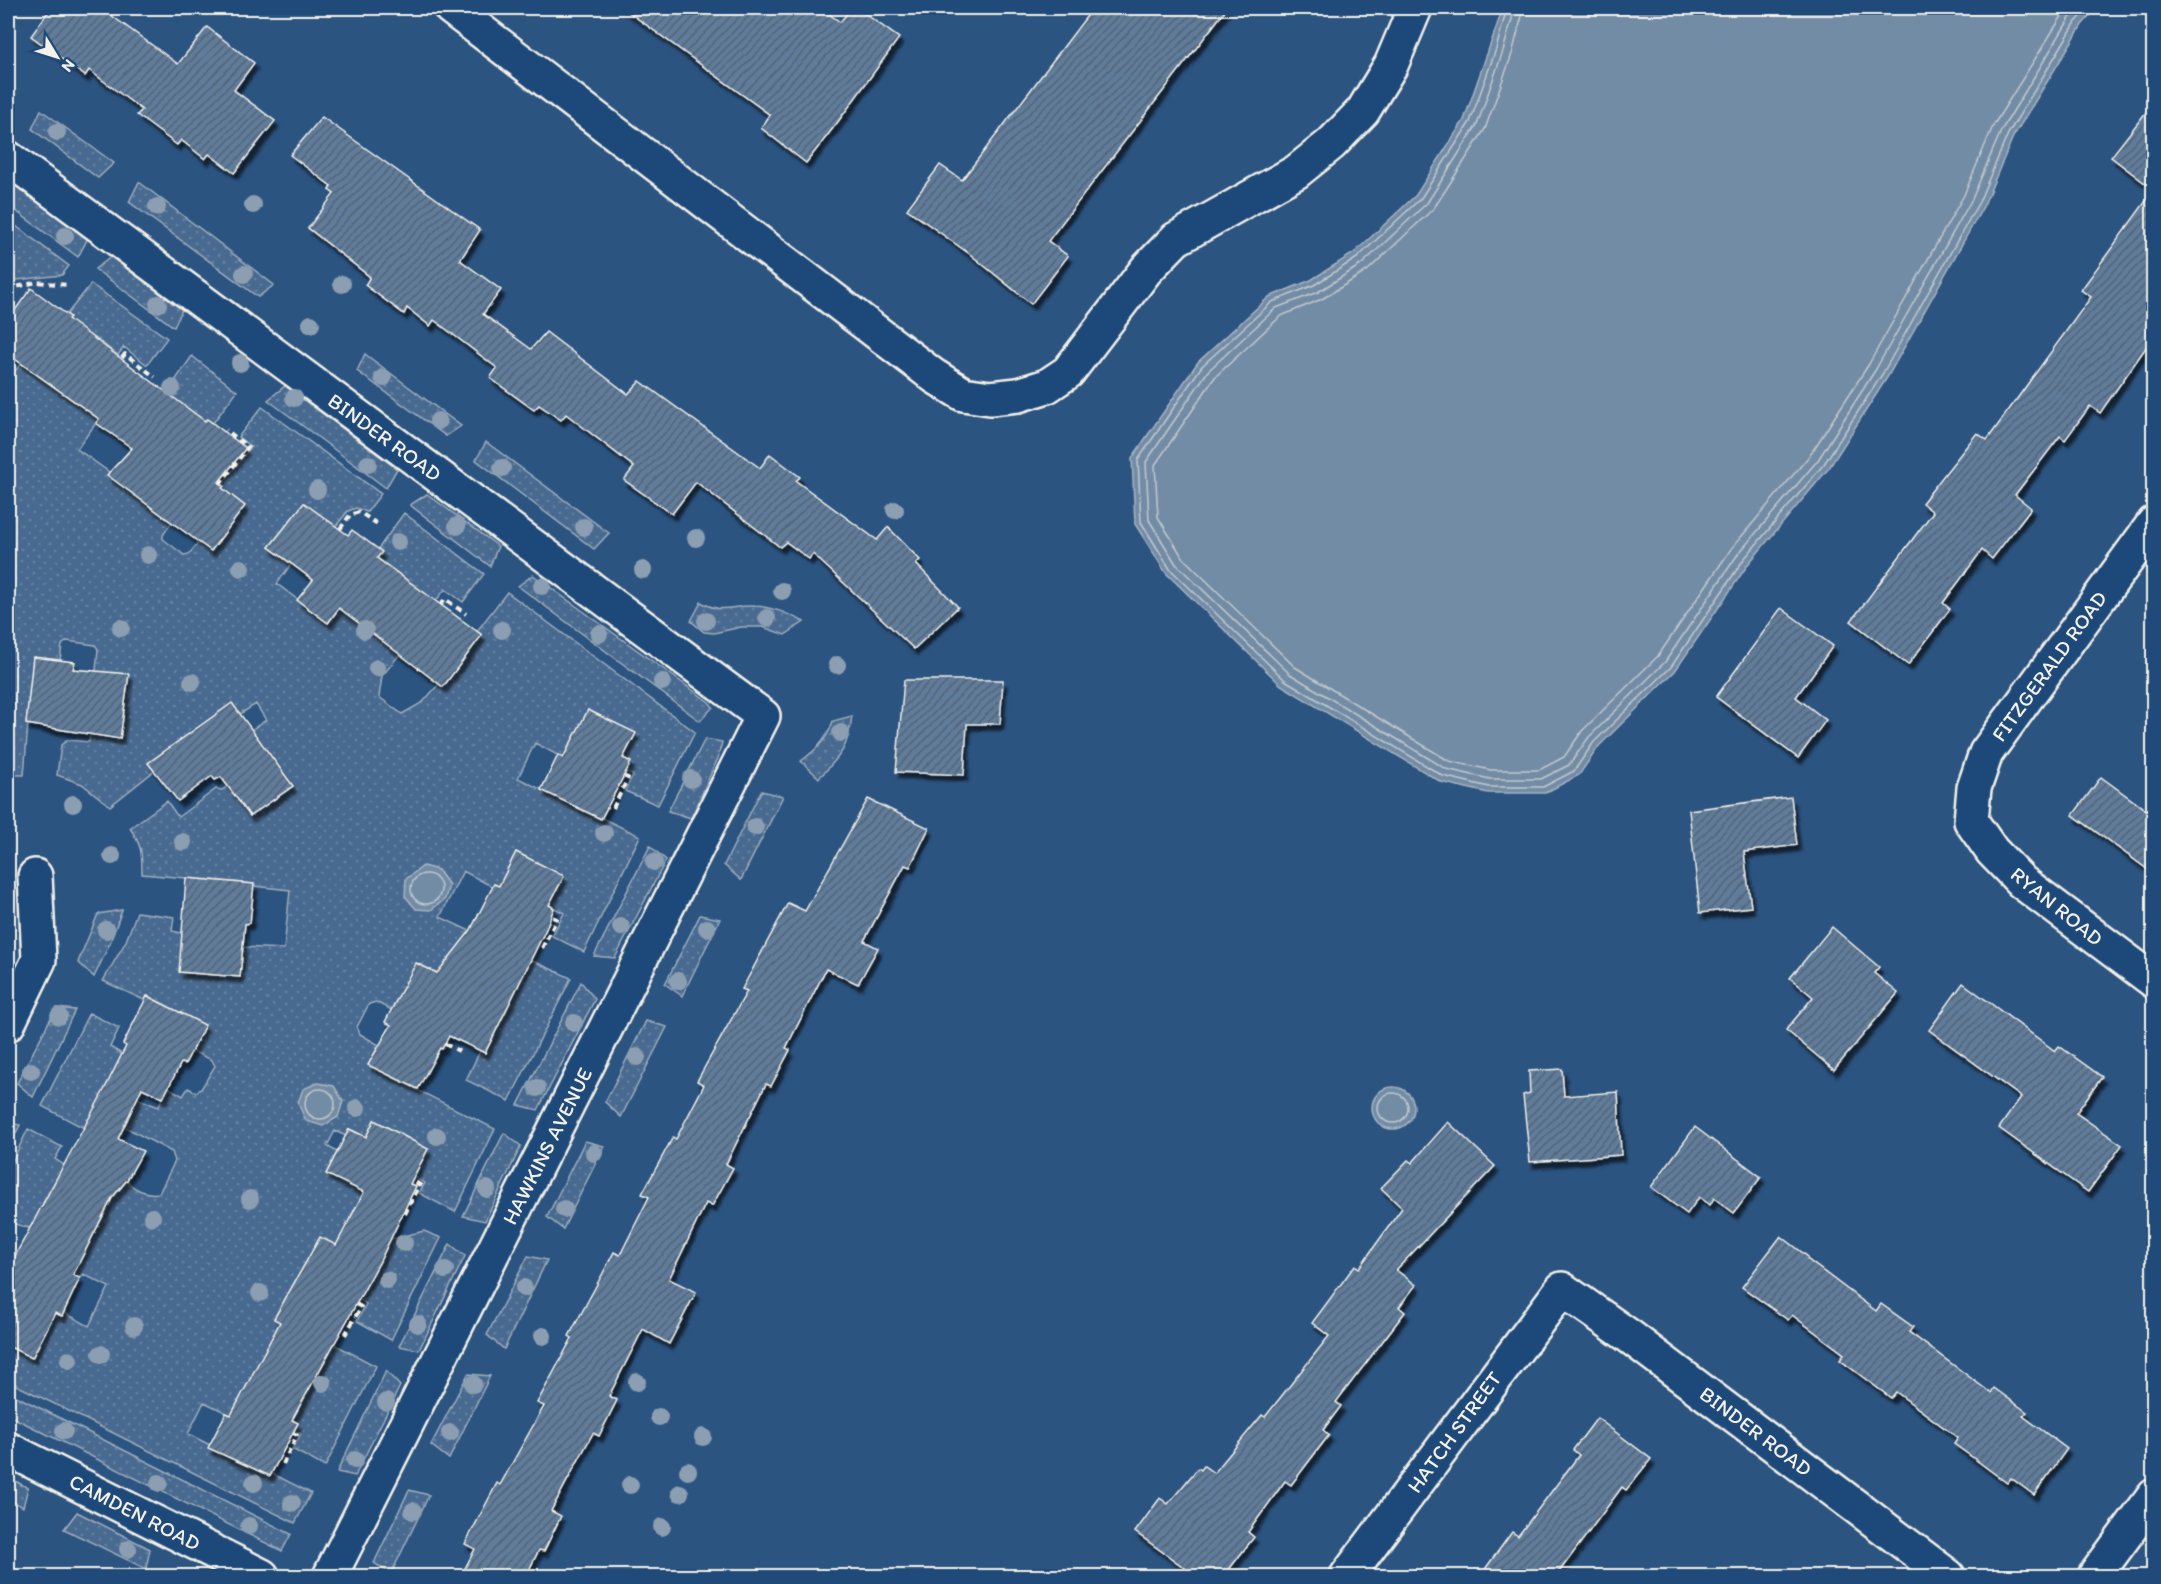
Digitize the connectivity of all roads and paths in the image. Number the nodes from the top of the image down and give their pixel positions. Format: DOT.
graph roads {
  1 [pos="451,8"];
  2 [pos="1416,8"];
  3 [pos="8,158"];
  4 [pos="68,285"];
  5 [pos="8,289"];
  6 [pos="122,358"];
  7 [pos="155,377"];
  8 [pos="226,430"];
  9 [pos="220,484"];
  10 [pos="2154,523"];
  11 [pos="378,525"];
  12 [pos="340,529"];
  13 [pos="441,605"];
  14 [pos="466,614"];
  15 [pos="764,716"];
  16 [pos="623,776"];
  17 [pos="613,808"];
  18 [pos="1971,821"];
  19 [pos="35,876"];
  20 [pos="550,916"];
  21 [pos="542,948"];
  22 [pos="2154,981"];
  23 [pos="8,1024"];
  24 [pos="445,1044"];
  25 [pos="459,1051"];
  26 [pos="412,1180"];
  27 [pos="405,1214"];
  28 [pos="1562,1290"];
  29 [pos="356,1304"];
  30 [pos="345,1335"];
  31 [pos="293,1433"];
  32 [pos="8,1449"];
  33 [pos="283,1464"];
  34 [pos="2154,1496"];
  35 [pos="262,1576"];
  36 [pos="330,1576"];
  37 [pos="1347,1576"];
  38 [pos="1948,1576"];
  39 [pos="2095,1576"];
  1 -- 2 [label="street"];
  3 -- 15 [label="street, BINDER ROAD"];
  4 -- 5 [label="path"];
  6 -- 7 [label="path"];
  8 -- 9 [label="path"];
  10 -- 18 [label="street, FITZGERALD ROAD"];
  11 -- 12 [label="path"];
  13 -- 14 [label="path"];
  15 -- 36 [label="street, HAWKINS AVENUE"];
  16 -- 17 [label="path"];
  18 -- 22 [label="street, RYAN ROAD"];
  19 -- 23 [label="street"];
  20 -- 21 [label="path"];
  24 -- 25 [label="path"];
  26 -- 27 [label="path"];
  28 -- 37 [label="street, HATCH STREET"];
  28 -- 38 [label="street, BINDER ROAD"];
  29 -- 30 [label="path"];
  31 -- 33 [label="path"];
  32 -- 35 [label="street, CAMDEN ROAD"];
  34 -- 39 [label="street"];
}
